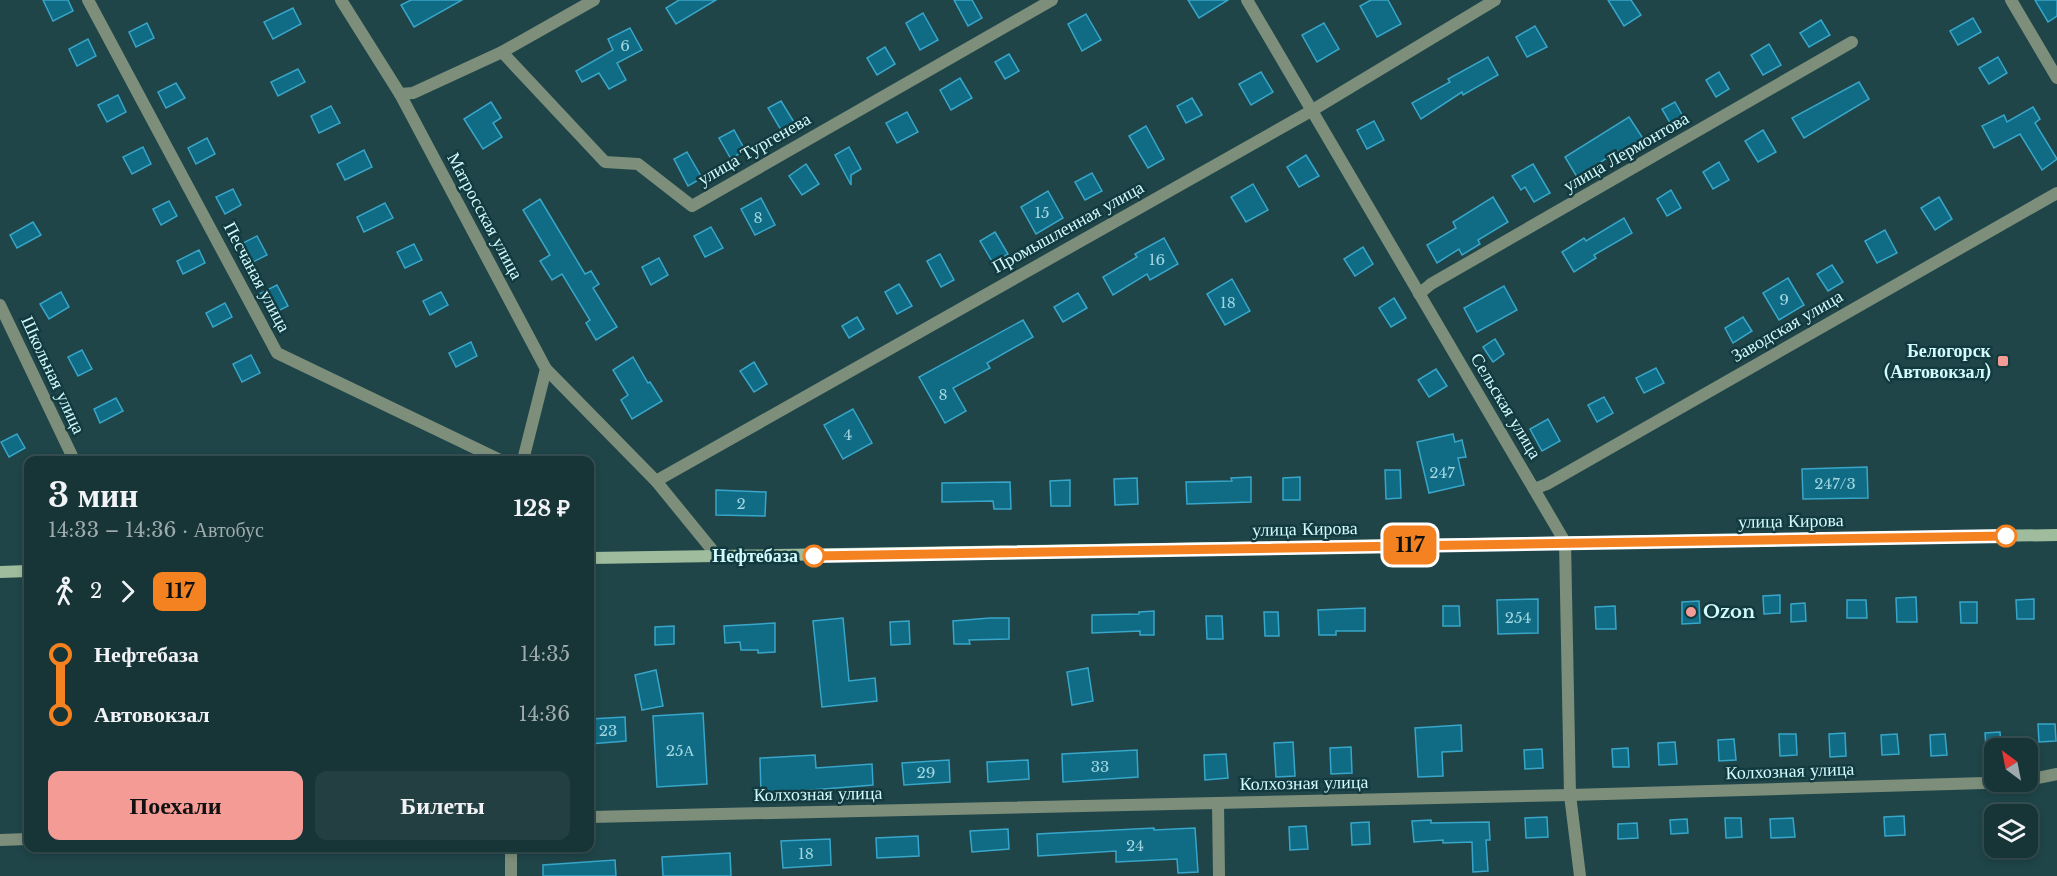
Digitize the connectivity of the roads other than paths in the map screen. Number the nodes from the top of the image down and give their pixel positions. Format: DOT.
graph roads {
  1 [pos="88,0"];
  2 [pos="341,0"];
  3 [pos="594,0"];
  4 [pos="1052,0"];
  5 [pos="1247,0"];
  6 [pos="1495,0"];
  7 [pos="2011,0"];
  8 [pos="1852,42"];
  9 [pos="502,52"];
  10 [pos="2057,78"];
  11 [pos="400,94"];
  12 [pos="1311,111"];
  13 [pos="2057,193"];
  14 [pos="1419,294"];
  15 [pos="0,305"];
  16 [pos="546,369"];
  17 [pos="72,456"];
  18 [pos="492,456"];
  19 [pos="524,456"];
  20 [pos="656,481"];
  21 [pos="1534,489"];
  22 [pos="2057,535"];
  23 [pos="1565,542"];
  24 [pos="718,557"];
  25 [pos="594,558"];
  26 [pos="24,571"];
  27 [pos="0,572"];
  28 [pos="2057,774"];
  29 [pos="2038,778"];
  30 [pos="1984,783"];
  31 [pos="1570,795"];
  32 [pos="1218,802"];
  33 [pos="594,817"];
  34 [pos="24,839"];
  35 [pos="0,840"];
  36 [pos="512,852"];
  37 [pos="511,876"];
  38 [pos="1219,876"];
  39 [pos="1580,876"];
  1 -- 18 [label="street, Песчаная улица"];
  2 -- 11 [label="street, Матросская улица"];
  3 -- 9 [label="street"];
  4 -- 9 [label="street, улица Тургенева"];
  5 -- 12 [label="street, Сельская улица"];
  6 -- 12 [label="street, Промышленная улица"];
  7 -- 10 [label="street"];
  8 -- 14 [label="street, улица Лермонтова"];
  9 -- 11 [label="street"];
  11 -- 16 [label="street, Матросская улица"];
  12 -- 14 [label="street, Сельская улица"];
  12 -- 20 [label="street, Промышленная улица"];
  13 -- 21 [label="street, Заводская улица"];
  14 -- 21 [label="street, Сельская улица"];
  15 -- 17 [label="street, Школьная улица"];
  16 -- 19 [label="street"];
  16 -- 20 [label="street, Матросская улица"];
  20 -- 24 [label="street, Матросская улица"];
  21 -- 23 [label="street, Сельская улица"];
  22 -- 23 [label="main road, улица Кирова"];
  23 -- 24 [label="main road, улица Кирова"];
  23 -- 31 [label="street, Сельская улица"];
  24 -- 25 [label="main road, улица Кирова"];
  26 -- 27 [label="main road"];
  28 -- 29 [label="street"];
  30 -- 31 [label="street, Колхозная улица"];
  31 -- 32 [label="street, Колхозная улица"];
  31 -- 39 [label="street, Сельская улица"];
  32 -- 33 [label="street, Колхозная улица"];
  32 -- 38 [label="street"];
  34 -- 35 [label="street"];
  36 -- 37 [label="street"];
}
